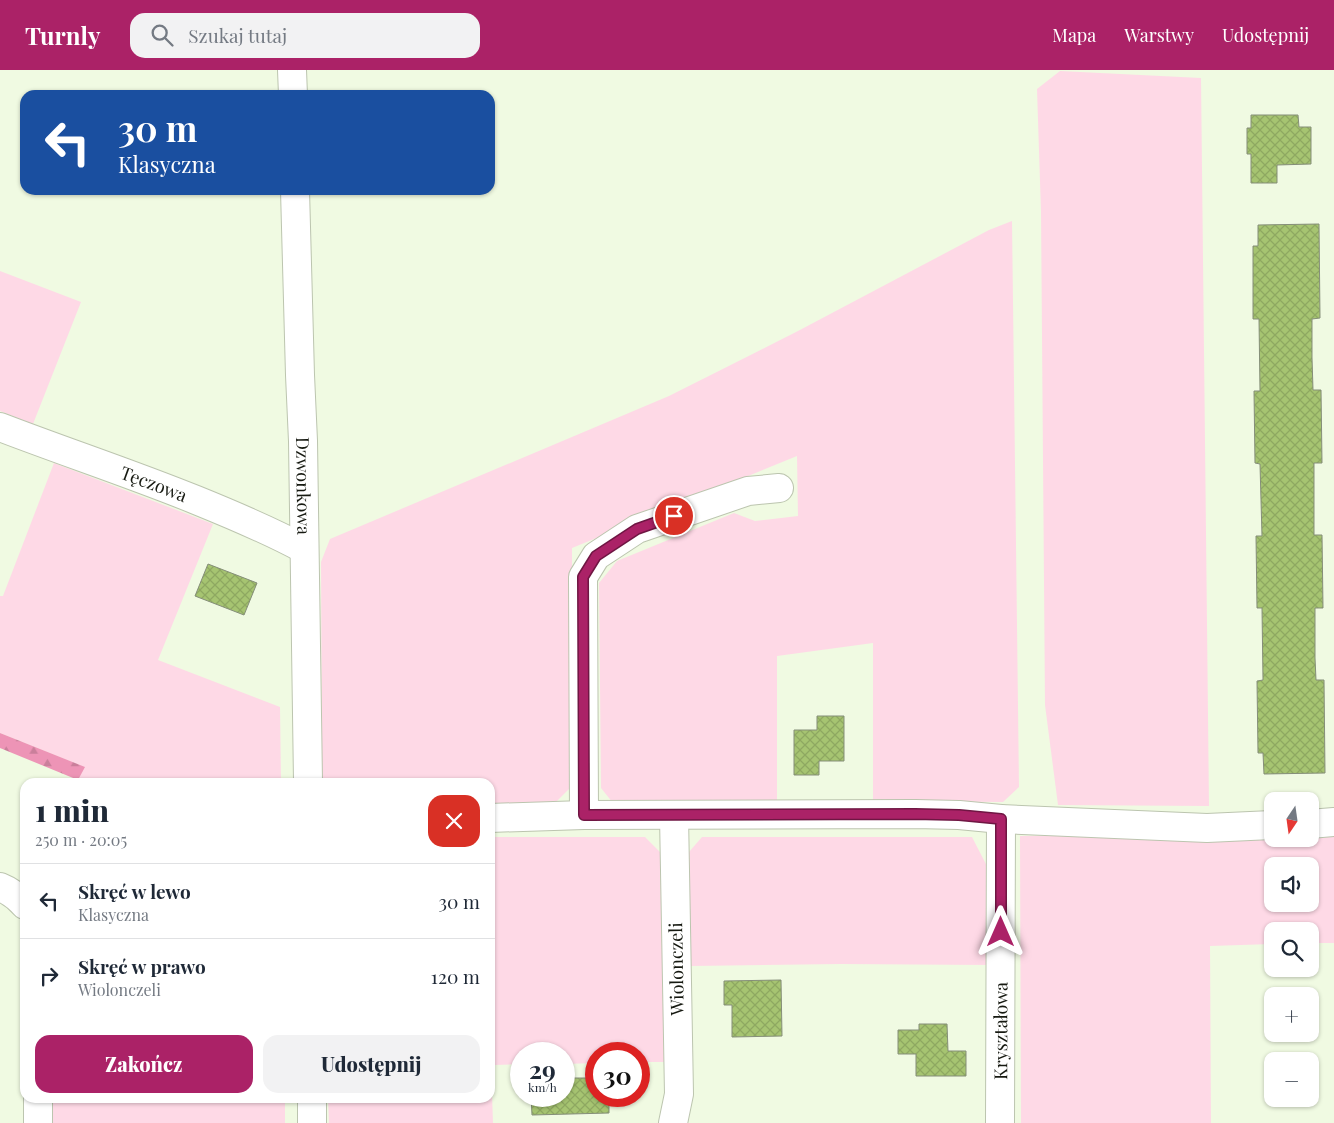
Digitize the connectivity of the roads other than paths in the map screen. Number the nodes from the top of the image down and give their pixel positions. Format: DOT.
graph roads {
  1 [pos="292,70"];
  2 [pos="293,90"];
  3 [pos="295,195"];
  4 [pos="0,427"];
  5 [pos="779,488"];
  6 [pos="304,549"];
  7 [pos="308,778"];
  8 [pos="584,815"];
  9 [pos="674,815"];
  10 [pos="495,818"];
  11 [pos="1001,819"];
  12 [pos="1334,822"];
  13 [pos="1319,823"];
  14 [pos="1264,825"];
  15 [pos="0,887"];
  16 [pos="20,899"];
  17 [pos="38,1103"];
  18 [pos="312,1103"];
  19 [pos="38,1123"];
  20 [pos="312,1123"];
  21 [pos="673,1123"];
  22 [pos="1000,1123"];
  1 -- 2 [label="street"];
  3 -- 6 [label="street, Dzwonkowa"];
  4 -- 6 [label="street, Tęczowa"];
  5 -- 8 [label="street"];
  6 -- 7 [label="street, Dzwonkowa"];
  8 -- 9 [label="street"];
  8 -- 10 [label="street"];
  9 -- 11 [label="street"];
  9 -- 21 [label="street, Wiolonczeli"];
  11 -- 14 [label="street"];
  11 -- 22 [label="street, Kryształowa"];
  12 -- 13 [label="street"];
  15 -- 16 [label="street"];
  17 -- 19 [label="street"];
  18 -- 20 [label="street"];
}
